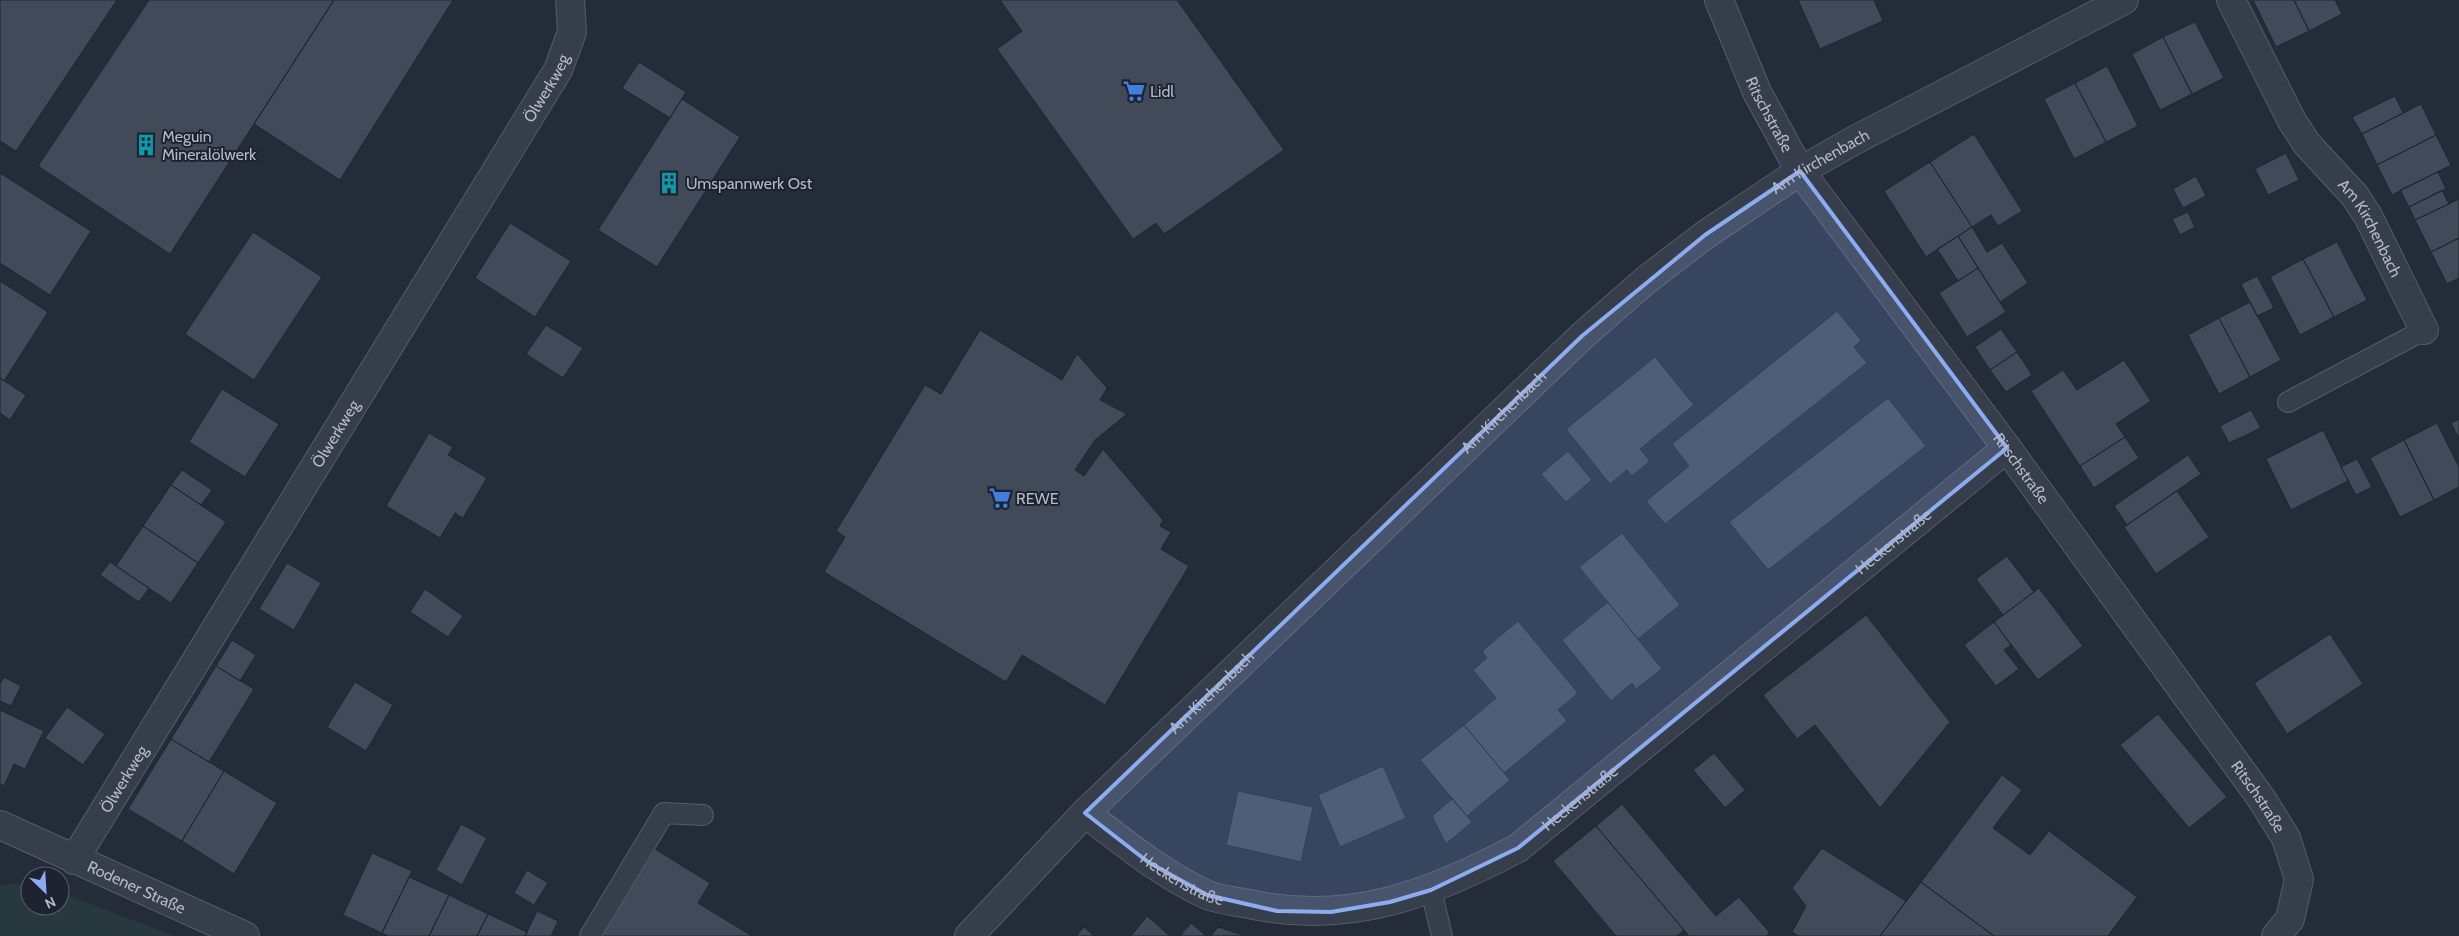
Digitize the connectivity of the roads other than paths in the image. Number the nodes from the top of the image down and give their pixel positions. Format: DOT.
graph roads {
  1 [pos="570,0"];
  2 [pos="1719,0"];
  3 [pos="2124,0"];
  4 [pos="2231,0"];
  5 [pos="1800,172"];
  6 [pos="2424,330"];
  7 [pos="2288,402"];
  8 [pos="2007,448"];
  9 [pos="1085,813"];
  10 [pos="703,815"];
  11 [pos="0,825"];
  12 [pos="74,860"];
  13 [pos="1431,890"];
  14 [pos="245,936"];
  15 [pos="590,936"];
  16 [pos="969,936"];
  17 [pos="1442,936"];
  18 [pos="2276,936"];
  1 -- 12 [label="street, Ölwerkweg"];
  2 -- 5 [label="street, Ritschstraße"];
  3 -- 5 [label="street, Am Kirchenbach"];
  4 -- 6 [label="street, Am Kirchenbach"];
  5 -- 8 [label="street, Ritschstraße"];
  5 -- 9 [label="street, Am Kirchenbach"];
  6 -- 7 [label="lane, Am Kirchenbach"];
  8 -- 13 [label="street, Heckenstraße"];
  8 -- 18 [label="street, Ritschstraße"];
  9 -- 13 [label="street, Heckenstraße"];
  9 -- 16 [label="street, Am Kirchenbach"];
  10 -- 15 [label="lane"];
  11 -- 12 [label="street, Rodener Straße"];
  12 -- 14 [label="street, Rodener Straße"];
  13 -- 17 [label="lane"];
}
